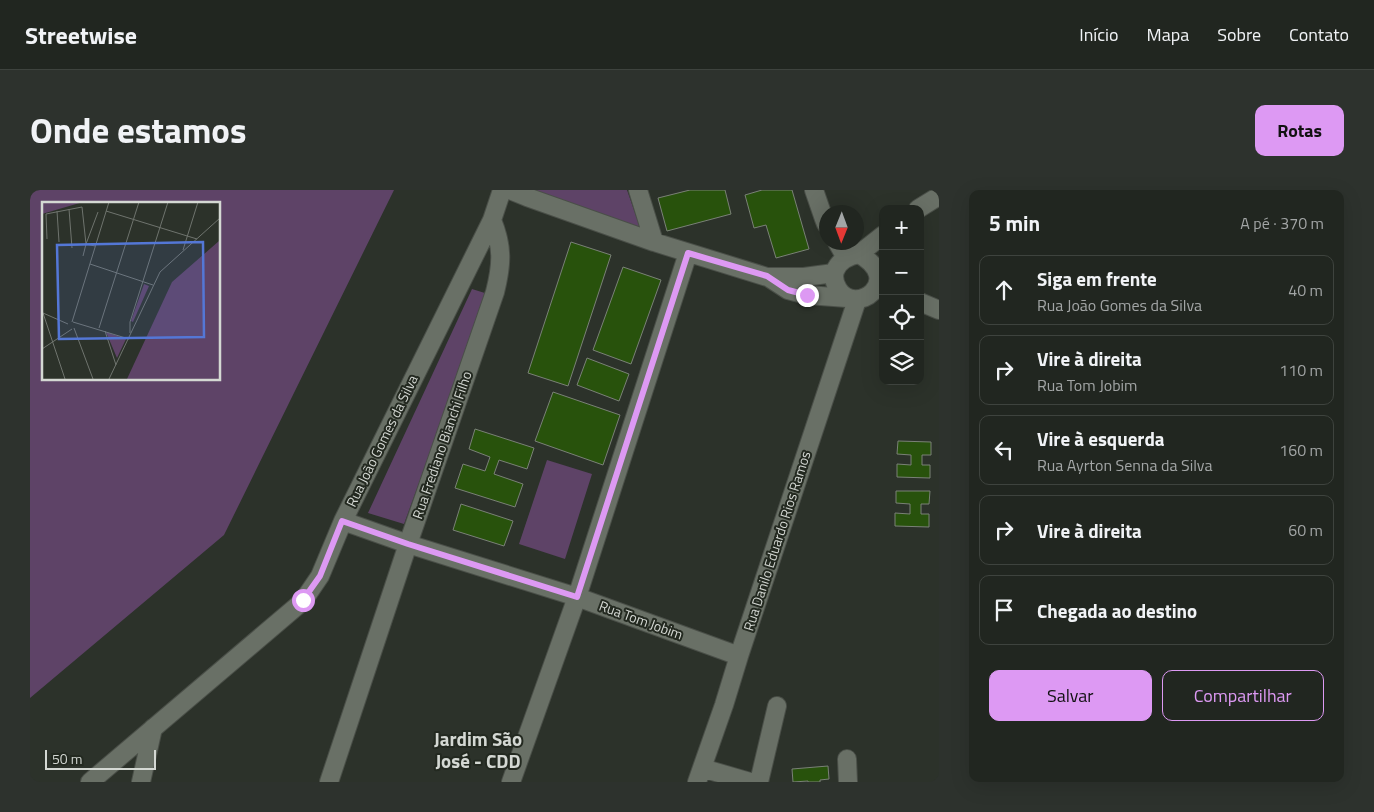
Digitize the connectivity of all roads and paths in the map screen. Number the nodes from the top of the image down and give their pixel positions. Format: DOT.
graph roads {
  1 [pos="502,190"];
  2 [pos="510,190"];
  3 [pos="638,190"];
  4 [pos="814,190"];
  5 [pos="939,196"];
  6 [pos="819,205"];
  7 [pos="924,205"];
  8 [pos="492,220"];
  9 [pos="879,238"];
  10 [pos="654,242"];
  11 [pos="846,250"];
  12 [pos="688,253"];
  13 [pos="853,256"];
  14 [pos="834,273"];
  15 [pos="879,274"];
  16 [pos="767,276"];
  17 [pos="879,278"];
  18 [pos="852,299"];
  19 [pos="924,304"];
  20 [pos="939,310"];
  21 [pos="342,521"];
  22 [pos="408,544"];
  23 [pos="577,597"];
  24 [pos="739,656"];
  25 [pos="777,706"];
  26 [pos="153,728"];
  27 [pos="847,759"];
  28 [pos="700,775"];
  29 [pos="90,782"];
  30 [pos="141,782"];
  31 [pos="329,782"];
  32 [pos="511,782"];
  33 [pos="750,782"];
  34 [pos="759,782"];
  35 [pos="848,782"];
  1 -- 8 [label="street, Rua João Gomes da Silva"];
  2 -- 10 [label="street"];
  3 -- 10 [label="street"];
  4 -- 6 [label="street"];
  5 -- 7 [label="street"];
  8 -- 21 [label="street, Rua João Gomes da Silva"];
  8 -- 22 [label="street, Rua Frediano Bianchi Filho"];
  9 -- 13 [label="street"];
  10 -- 12 [label="street"];
  11 -- 13 [label="street"];
  12 -- 16 [label="street"];
  12 -- 23 [label="street"];
  13 -- 14 [label="street"];
  13 -- 15 [label="street"];
  14 -- 16 [label="street"];
  14 -- 18 [label="street"];
  16 -- 18 [label="street"];
  17 -- 18 [label="street"];
  18 -- 24 [label="street, Rua Danilo Eduardo Rios Ramos"];
  19 -- 20 [label="street"];
  21 -- 22 [label="street, Rua Tom Jobim"];
  21 -- 26 [label="street, Rua João Gomes da Silva"];
  22 -- 23 [label="street, Rua Tom Jobim"];
  22 -- 31 [label="street, Rua Frediano Bianchi Filho"];
  23 -- 24 [label="street, Rua Tom Jobim"];
  23 -- 32 [label="street"];
  24 -- 28 [label="street, Rua Danilo Eduardo Rios Ramos"];
  25 -- 34 [label="street"];
  26 -- 29 [label="street, Rua João Gomes da Silva"];
  26 -- 30 [label="street"];
  27 -- 35 [label="street"];
  28 -- 33 [label="street"];
}
